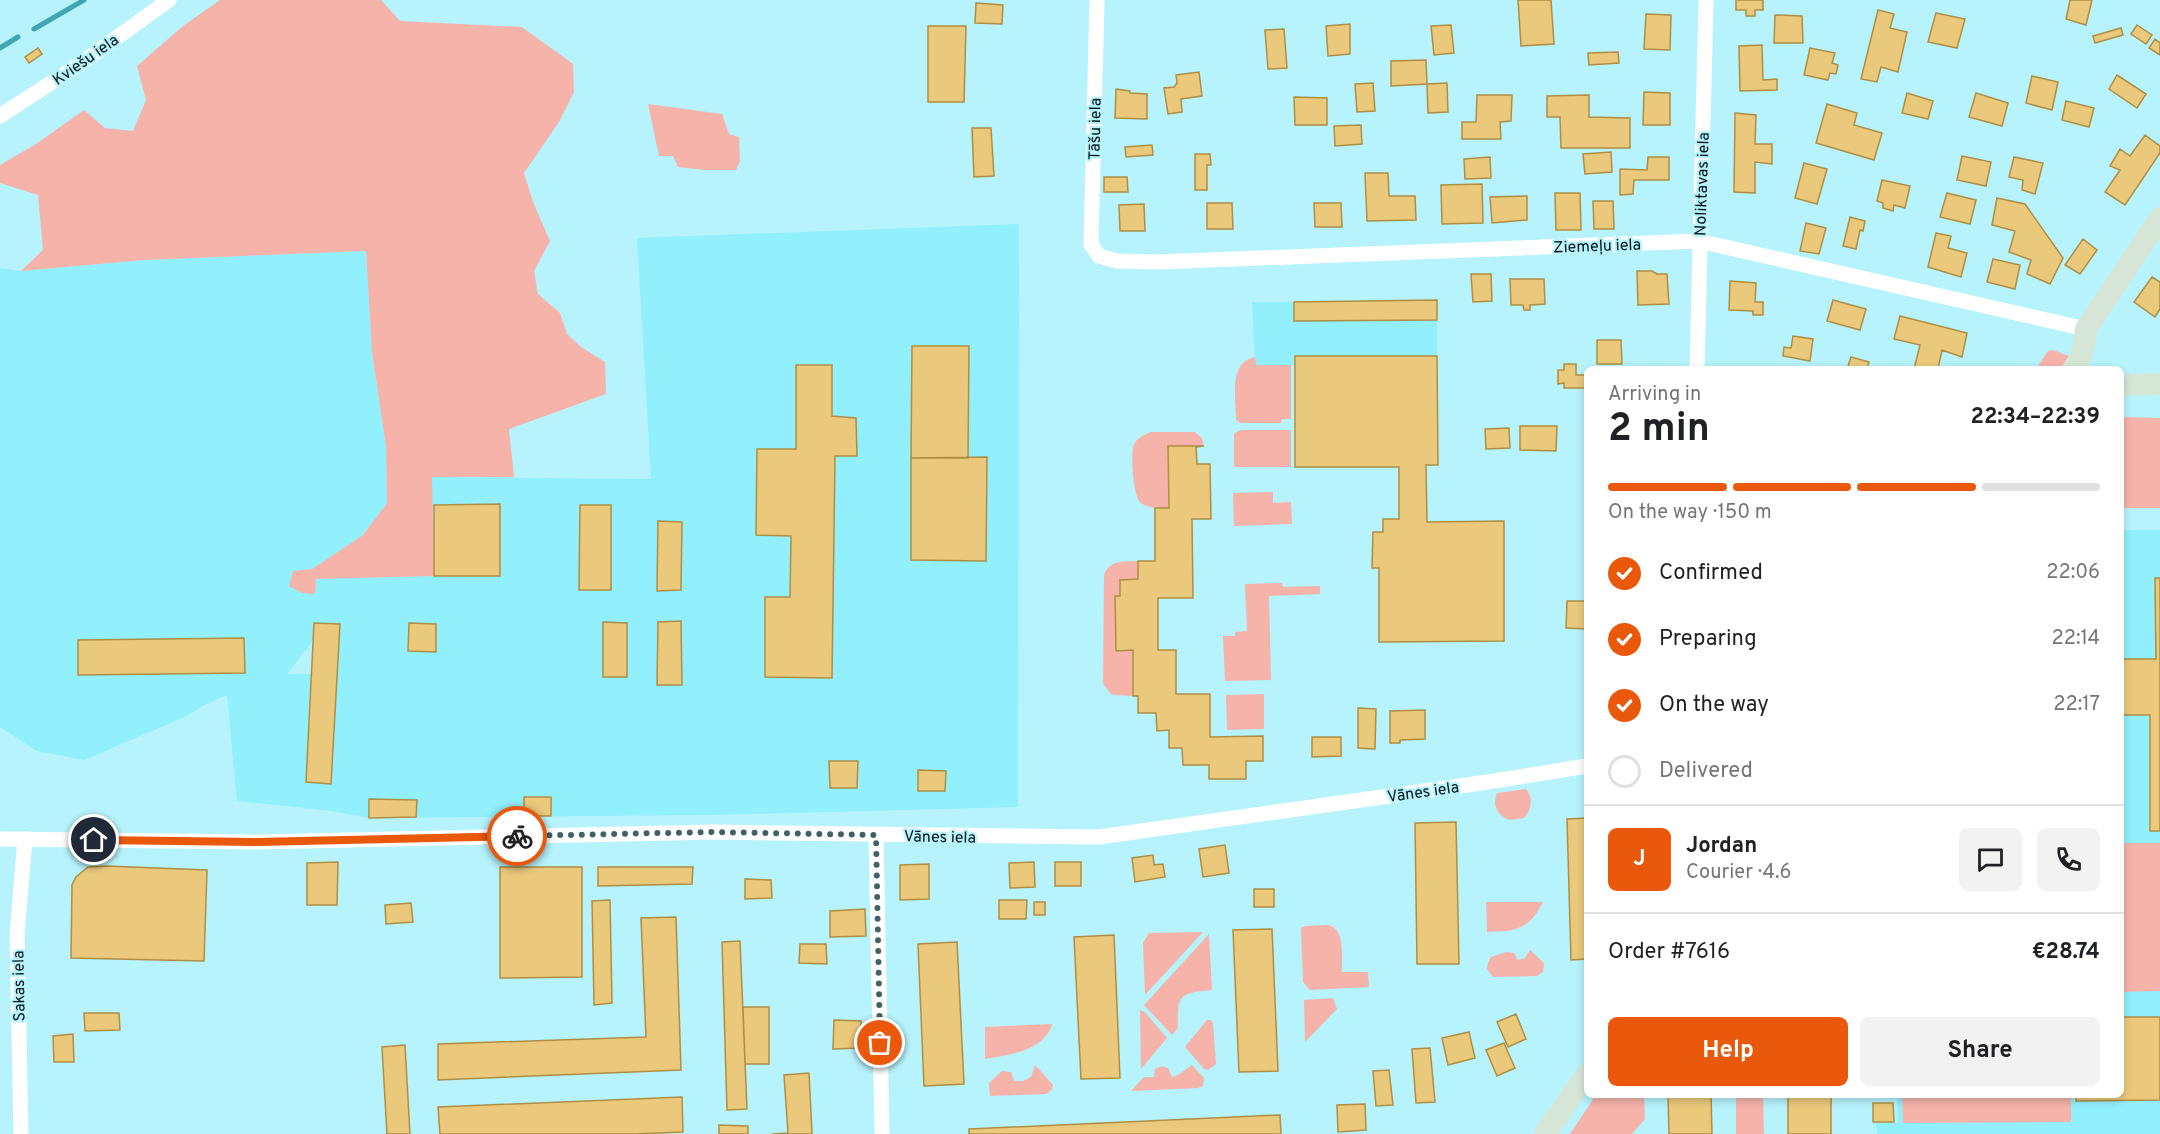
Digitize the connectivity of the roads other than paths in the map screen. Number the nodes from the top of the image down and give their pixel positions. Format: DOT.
graph roads {
  1 [pos="169,0"];
  2 [pos="1097,0"];
  3 [pos="1706,0"];
  4 [pos="0,116"];
  5 [pos="2160,218"];
  6 [pos="1700,241"];
  7 [pos="1099,256"];
  8 [pos="2086,329"];
  9 [pos="1697,366"];
  10 [pos="2076,366"];
  11 [pos="2160,384"];
  12 [pos="2124,385"];
  13 [pos="1584,766"];
  14 [pos="876,835"];
  15 [pos="0,839"];
  16 [pos="25,839"];
  17 [pos="1584,1078"];
  18 [pos="21,1134"];
  19 [pos="882,1134"];
  20 [pos="1545,1134"];
  1 -- 4 [label="street, Kviešu iela"];
  2 -- 7 [label="street, Tāšu iela"];
  3 -- 6 [label="street, Noliktavas iela"];
  5 -- 8 [label="street"];
  6 -- 7 [label="street, Ziemeļu iela"];
  6 -- 8 [label="street, Ziemeļu iela"];
  6 -- 9 [label="street, Noliktavas iela"];
  8 -- 10 [label="street"];
  11 -- 12 [label="street"];
  13 -- 14 [label="street, Vānes iela"];
  14 -- 16 [label="street, Vānes iela"];
  14 -- 19 [label="street"];
  15 -- 16 [label="street, Vānes iela"];
  16 -- 18 [label="street, Sakas iela"];
  17 -- 20 [label="street"];
}
